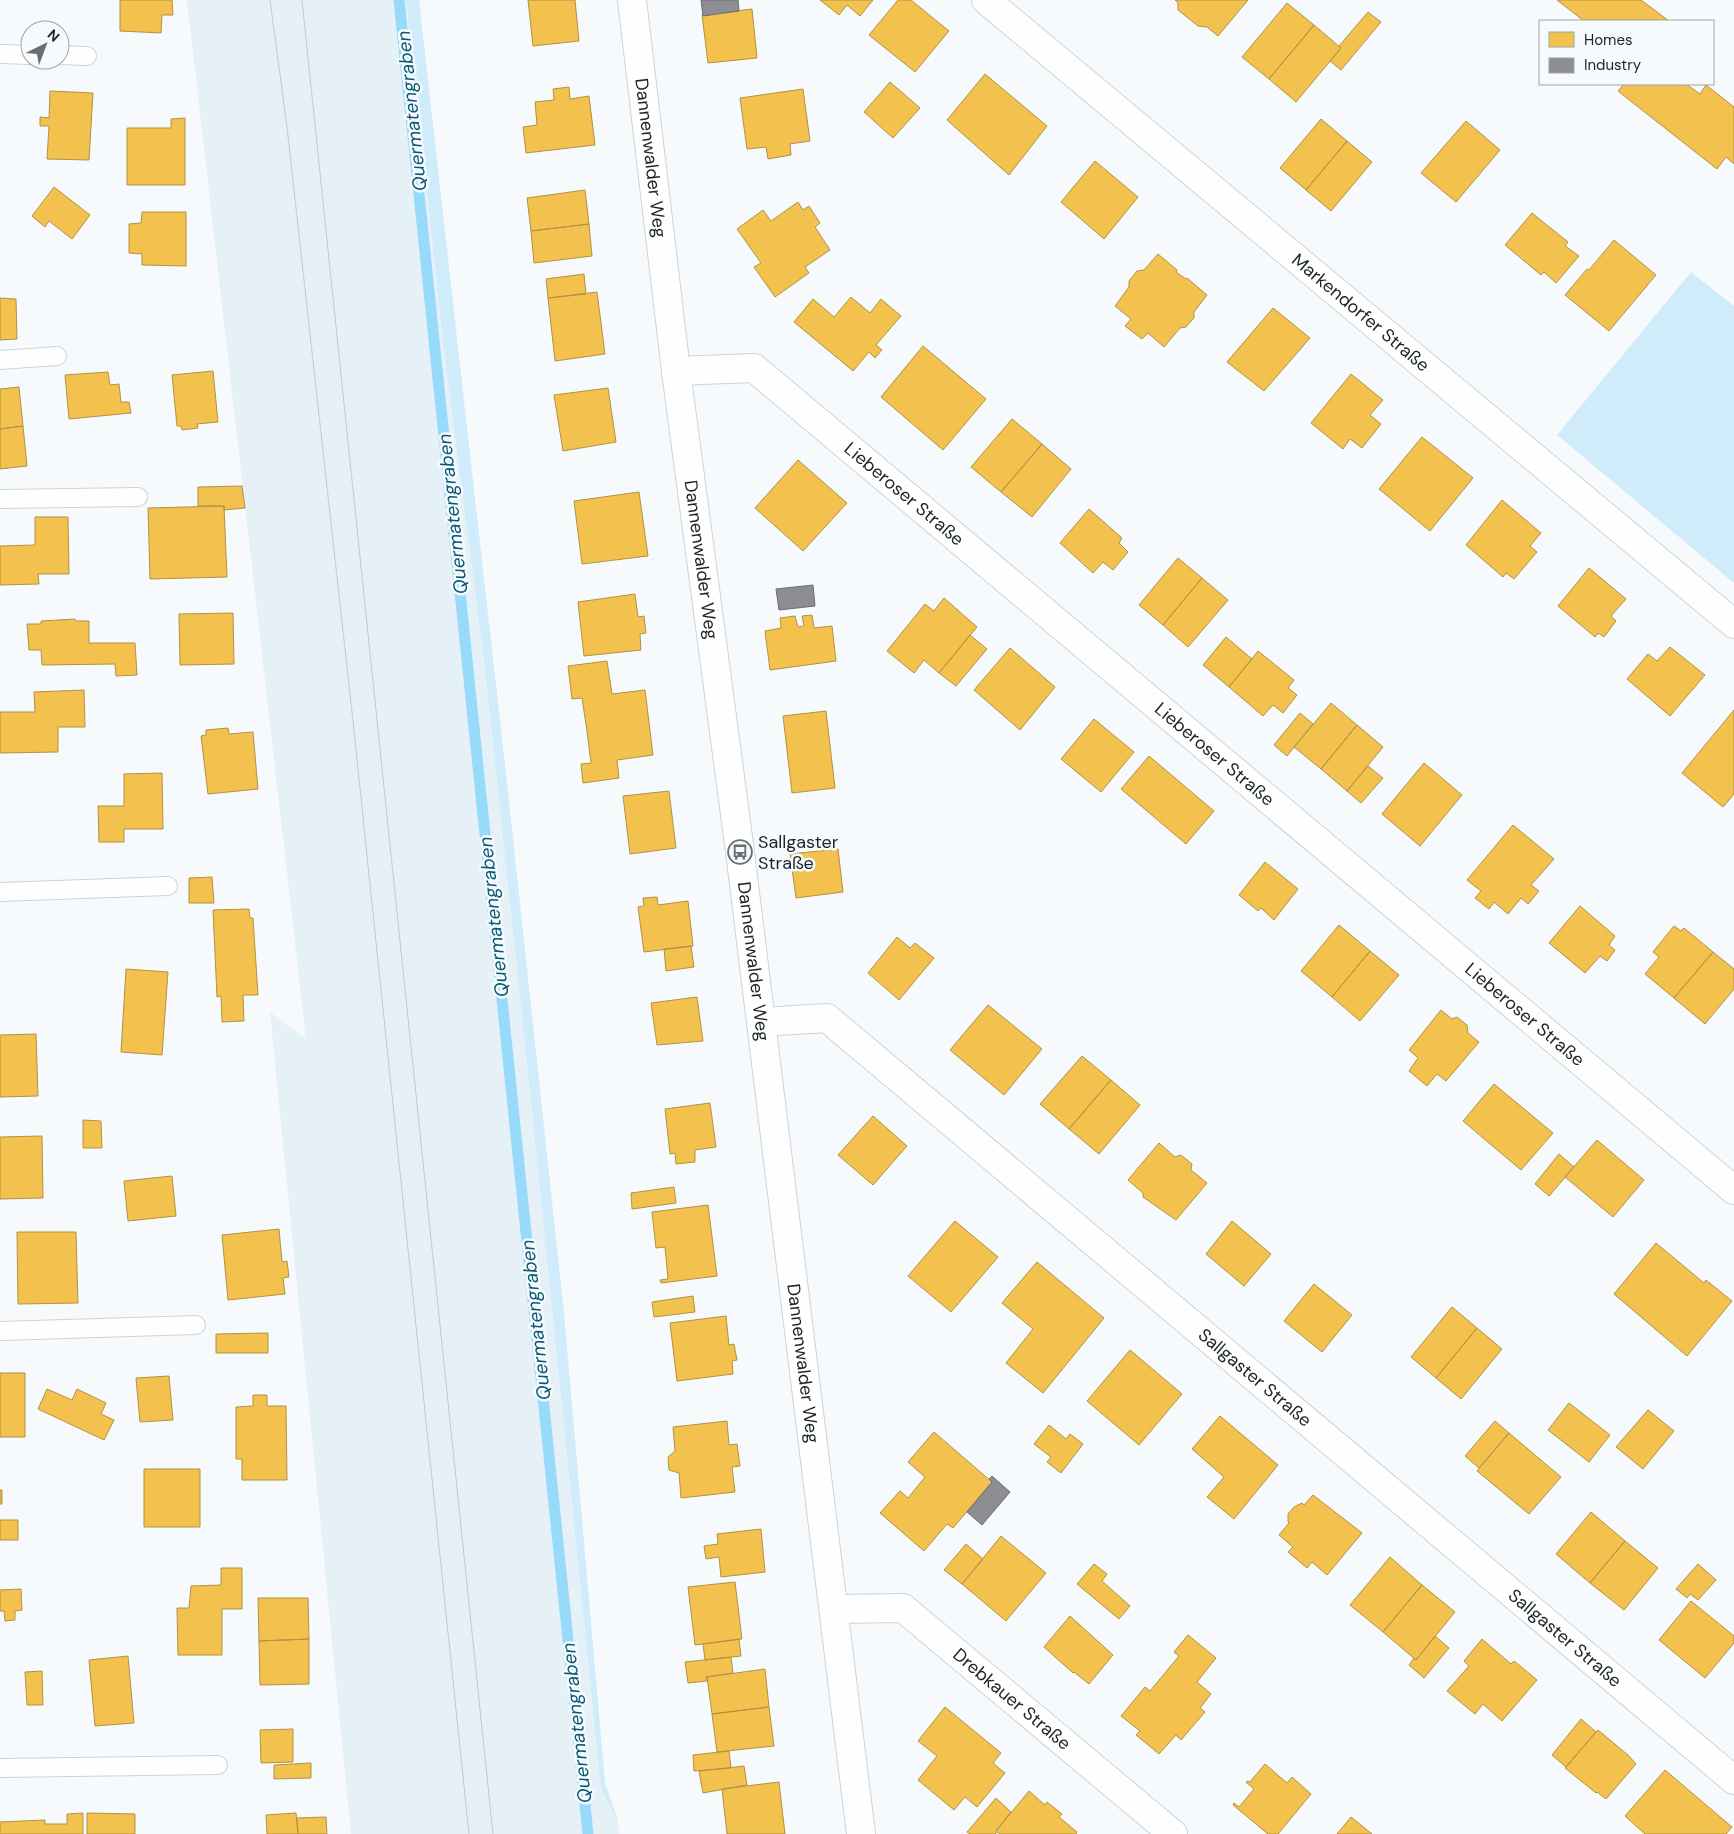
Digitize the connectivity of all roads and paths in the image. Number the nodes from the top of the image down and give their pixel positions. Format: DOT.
graph roads {
  1 [pos="632,0"];
  2 [pos="986,0"];
  3 [pos="0,54"];
  4 [pos="20,55"];
  5 [pos="70,55"];
  6 [pos="87,56"];
  7 [pos="57,356"];
  8 [pos="0,360"];
  9 [pos="676,371"];
  10 [pos="138,497"];
  11 [pos="0,500"];
  12 [pos="1734,624"];
  13 [pos="168,886"];
  14 [pos="0,892"];
  15 [pos="761,1022"];
  16 [pos="1734,1190"];
  17 [pos="196,1325"];
  18 [pos="0,1331"];
  19 [pos="834,1609"];
  20 [pos="218,1765"];
  21 [pos="0,1768"];
  22 [pos="1734,1780"];
  23 [pos="861,1834"];
  24 [pos="1173,1834"];
  1 -- 9 [label="street, Dannenwalder Weg"];
  2 -- 12 [label="street, Markendorfer Straße"];
  3 -- 4 [label="lane"];
  5 -- 6 [label="lane"];
  7 -- 8 [label="lane"];
  9 -- 15 [label="street, Dannenwalder Weg"];
  9 -- 16 [label="street, Lieberoser Straße"];
  10 -- 11 [label="lane"];
  13 -- 14 [label="lane"];
  15 -- 19 [label="street, Dannenwalder Weg"];
  15 -- 22 [label="street, Sallgaster Straße"];
  17 -- 18 [label="lane"];
  19 -- 23 [label="street, Dannenwalder Weg"];
  19 -- 24 [label="street, Drebkauer Straße"];
  20 -- 21 [label="lane"];
}
